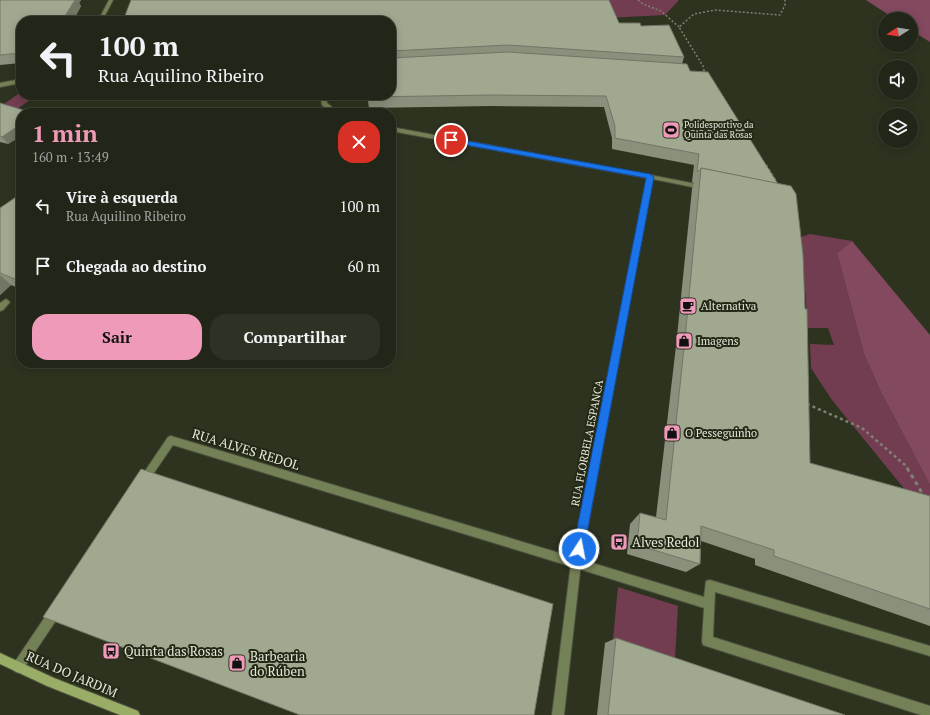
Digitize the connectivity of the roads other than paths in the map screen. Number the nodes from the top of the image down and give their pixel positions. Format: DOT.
graph roads {
  1 [pos="111,0"];
  2 [pos="103,16"];
  3 [pos="16,82"];
  4 [pos="0,85"];
  5 [pos="324,100"];
  6 [pos="329,108"];
  7 [pos="396,130"];
  8 [pos="650,177"];
  9 [pos="711,189"];
  10 [pos="6,302"];
  11 [pos="0,308"];
  12 [pos="140,486"];
  13 [pos="576,563"];
  14 [pos="709,604"];
  15 [pos="60,605"];
  16 [pos="930,651"];
  17 [pos="0,658"];
  18 [pos="18,667"];
  19 [pos="930,712"];
  20 [pos="134,715"];
  21 [pos="558,715"];
  1 -- 2 [label="street"];
  3 -- 4 [label="street"];
  5 -- 6 [label="street"];
  7 -- 8 [label="street"];
  8 -- 9 [label="street"];
  8 -- 13 [label="street, RUA FLORBELA ESPANCA"];
  10 -- 11 [label="street"];
  12 -- 13 [label="street, RUA ALVES REDOL"];
  13 -- 14 [label="street"];
  13 -- 21 [label="street, RUA FLORBELA ESPANCA"];
  14 -- 16 [label="street"];
  14 -- 19 [label="street"];
  15 -- 18 [label="street"];
  17 -- 18 [label="main road, RUA DO JARDIM"];
  18 -- 20 [label="main road, RUA DO JARDIM"];
}
